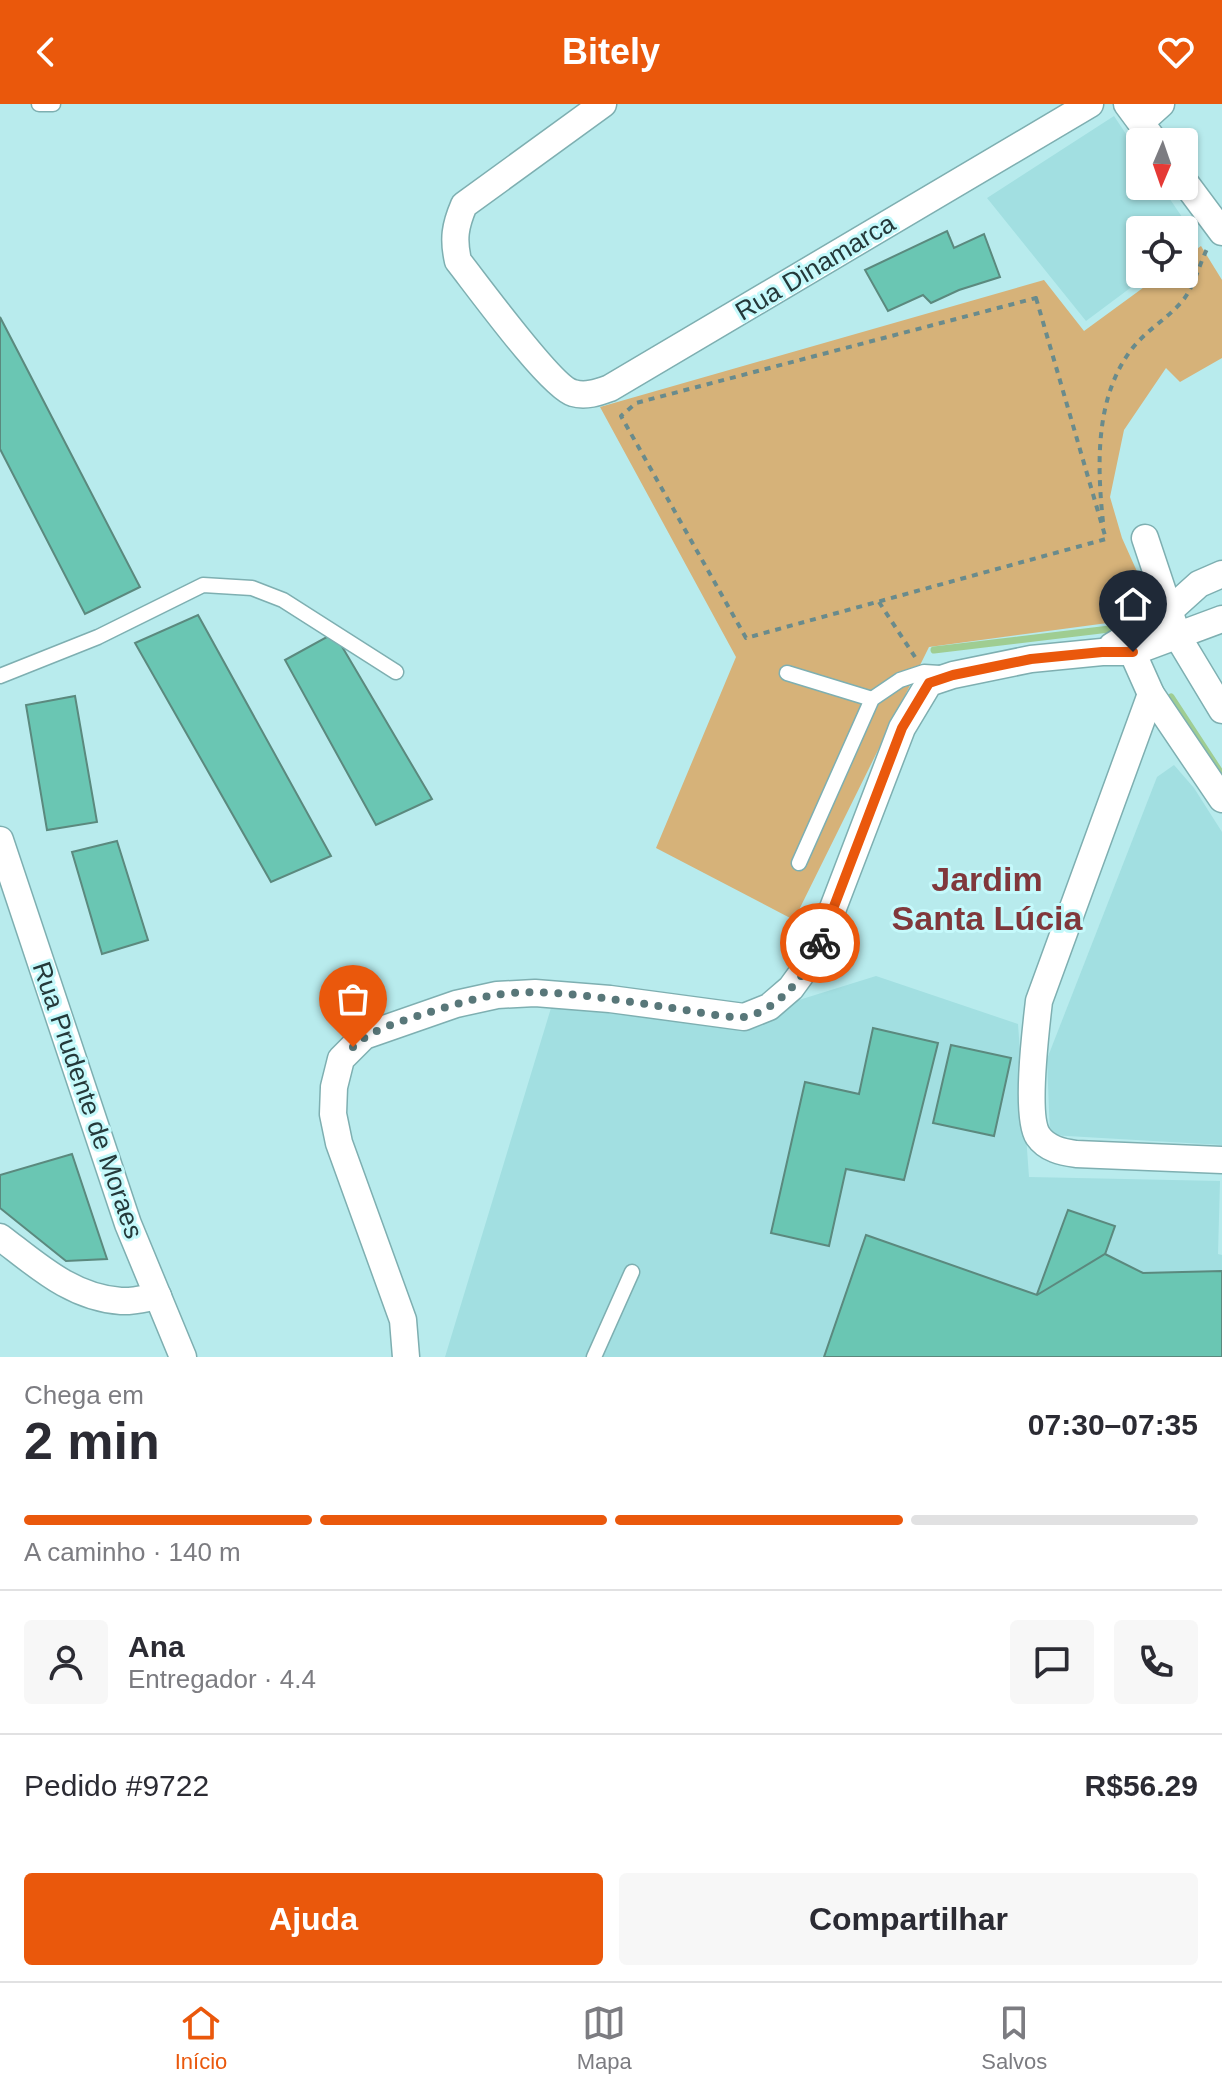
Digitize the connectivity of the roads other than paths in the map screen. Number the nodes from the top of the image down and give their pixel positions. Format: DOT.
graph roads {
  1 [pos="39,104"];
  2 [pos="53,104"];
  3 [pos="603,104"];
  4 [pos="1090,104"];
  5 [pos="1161,104"];
  6 [pos="1141,123"];
  7 [pos="1198,200"];
  8 [pos="1220,230"];
  9 [pos="1145,538"];
  10 [pos="1222,574"];
  11 [pos="1168,612"];
  12 [pos="1222,619"];
  13 [pos="1178,637"];
  14 [pos="1130,645"];
  15 [pos="396,672"];
  16 [pos="787,673"];
  17 [pos="953,675"];
  18 [pos="0,676"];
  19 [pos="1151,694"];
  20 [pos="872,699"];
  21 [pos="1222,710"];
  22 [pos="1222,799"];
  23 [pos="0,840"];
  24 [pos="799,863"];
  25 [pos="1222,1160"];
  26 [pos="0,1237"];
  27 [pos="632,1272"];
  28 [pos="158,1296"];
  29 [pos="183,1357"];
  30 [pos="406,1357"];
  31 [pos="594,1357"];
  1 -- 2 [label="lane"];
  3 -- 4 [label="street, Rua Dinamarca"];
  5 -- 6 [label="street"];
  7 -- 8 [label="street"];
  9 -- 11 [label="street"];
  10 -- 11 [label="street"];
  11 -- 13 [label="street"];
  11 -- 14 [label="street"];
  12 -- 13 [label="street"];
  13 -- 14 [label="street"];
  13 -- 21 [label="street"];
  14 -- 17 [label="street"];
  14 -- 19 [label="street"];
  15 -- 18 [label="lane"];
  16 -- 20 [label="lane"];
  17 -- 20 [label="lane"];
  17 -- 30 [label="street"];
  19 -- 22 [label="street"];
  19 -- 25 [label="street"];
  20 -- 24 [label="lane"];
  23 -- 28 [label="street, Rua Prudente de Moraes"];
  26 -- 28 [label="street"];
  27 -- 31 [label="lane"];
  28 -- 29 [label="street, Rua Prudente de Moraes"];
}
